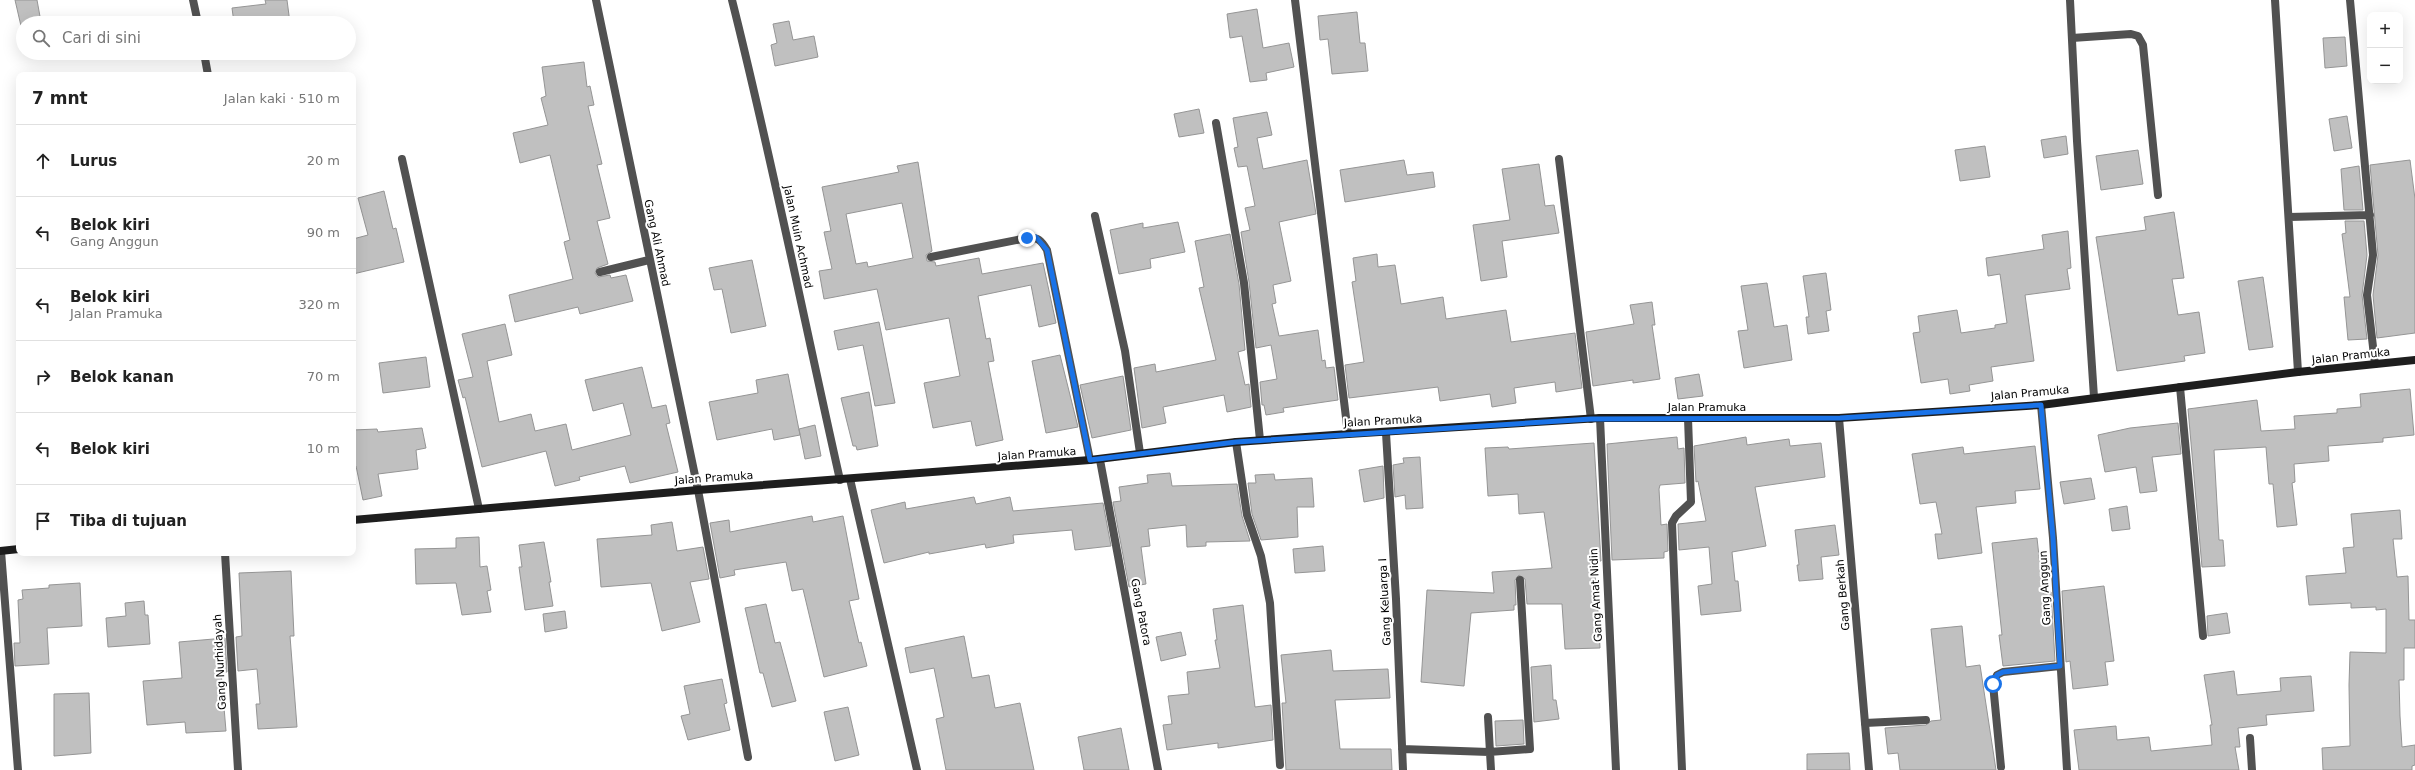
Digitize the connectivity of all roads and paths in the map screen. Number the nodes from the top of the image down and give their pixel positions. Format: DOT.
graph roads {
  1 [pos="193,0"];
  2 [pos="596,0"];
  3 [pos="732,0"];
  4 [pos="1295,0"];
  5 [pos="2070,0"];
  6 [pos="2275,0"];
  7 [pos="2350,0"];
  8 [pos="196,16"];
  9 [pos="2072,38"];
  10 [pos="205,60"];
  11 [pos="207,72"];
  12 [pos="1216,123"];
  13 [pos="402,159"];
  14 [pos="1559,159"];
  15 [pos="2158,195"];
  16 [pos="2370,215"];
  17 [pos="1095,216"];
  18 [pos="2289,217"];
  19 [pos="931,257"];
  20 [pos="649,260"];
  21 [pos="600,272"];
  22 [pos="2415,360"];
  23 [pos="2375,364"];
  24 [pos="2298,372"];
  25 [pos="2180,387"];
  26 [pos="2094,397"];
  27 [pos="2041,405"];
  28 [pos="1600,418"];
  29 [pos="1688,418"];
  30 [pos="1840,418"];
  31 [pos="1591,419"];
  32 [pos="1386,433"];
  33 [pos="1348,434"];
  34 [pos="1260,440"];
  35 [pos="1236,442"];
  36 [pos="1140,453"];
  37 [pos="1090,460"];
  38 [pos="1100,460"];
  39 [pos="850,479"];
  40 [pos="840,480"];
  41 [pos="698,490"];
  42 [pos="479,509"];
  43 [pos="356,520"];
  44 [pos="16,549"];
  45 [pos="1,551"];
  46 [pos="225,556"];
  47 [pos="1520,580"];
  48 [pos="2203,636"];
  49 [pos="2060,666"];
  50 [pos="1488,717"];
  51 [pos="1926,720"];
  52 [pos="1865,723"];
  53 [pos="2250,738"];
  54 [pos="1402,749"];
  55 [pos="1489,752"];
  56 [pos="748,757"];
  57 [pos="1280,765"];
  58 [pos="2001,767"];
  59 [pos="18,770"];
  60 [pos="238,770"];
  61 [pos="917,770"];
  62 [pos="1158,770"];
  63 [pos="1403,770"];
  64 [pos="1491,770"];
  65 [pos="1616,770"];
  66 [pos="1682,770"];
  67 [pos="1869,770"];
  68 [pos="2066,770"];
  69 [pos="2252,770"];
  1 -- 8 [label="street"];
  2 -- 20 [label="street, Gang Ali Ahmad"];
  3 -- 40 [label="street, Jalan Muin Achmad"];
  4 -- 33 [label="street"];
  5 -- 9 [label="street"];
  6 -- 18 [label="street"];
  7 -- 16 [label="street"];
  9 -- 15 [label="street"];
  9 -- 26 [label="street"];
  10 -- 11 [label="street"];
  12 -- 34 [label="street"];
  13 -- 42 [label="street"];
  14 -- 31 [label="street"];
  16 -- 18 [label="street"];
  16 -- 23 [label="street"];
  17 -- 36 [label="street"];
  18 -- 24 [label="street"];
  19 -- 37 [label="street"];
  20 -- 21 [label="street"];
  20 -- 41 [label="street, Gang Ali Ahmad"];
  22 -- 23 [label="street, Jalan Pramuka"];
  23 -- 24 [label="street, Jalan Pramuka"];
  24 -- 25 [label="street, Jalan Pramuka"];
  25 -- 26 [label="street, Jalan Pramuka"];
  25 -- 48 [label="street"];
  26 -- 27 [label="street, Jalan Pramuka"];
  27 -- 30 [label="street, Jalan Pramuka"];
  27 -- 49 [label="street, Gang Anggun"];
  28 -- 29 [label="street, Jalan Pramuka"];
  28 -- 31 [label="street, Jalan Pramuka"];
  28 -- 65 [label="street, Gang Amat Nidin"];
  29 -- 30 [label="street, Jalan Pramuka"];
  29 -- 66 [label="street"];
  30 -- 52 [label="street, Gang Berkah"];
  31 -- 32 [label="street, Jalan Pramuka"];
  32 -- 33 [label="street, Jalan Pramuka"];
  32 -- 54 [label="street, Gang Keluarga I"];
  33 -- 34 [label="street, Jalan Pramuka"];
  34 -- 35 [label="street, Jalan Pramuka"];
  35 -- 36 [label="street, Jalan Pramuka"];
  35 -- 57 [label="street"];
  36 -- 38 [label="street, Jalan Pramuka"];
  37 -- 38 [label="street, Jalan Pramuka"];
  37 -- 39 [label="street, Jalan Pramuka"];
  38 -- 62 [label="street, Gang Patora"];
  39 -- 40 [label="street, Jalan Pramuka"];
  39 -- 61 [label="street"];
  40 -- 41 [label="street, Jalan Pramuka"];
  41 -- 42 [label="street, Jalan Pramuka"];
  41 -- 56 [label="street, Gang Ali Ahmad"];
  42 -- 43 [label="street, Jalan Pramuka"];
  44 -- 45 [label="street"];
  45 -- 59 [label="street"];
  46 -- 60 [label="street, Gang Nurhidayah"];
  47 -- 55 [label="street"];
  49 -- 58 [label="street"];
  49 -- 68 [label="street, Gang Anggun"];
  50 -- 55 [label="street"];
  51 -- 52 [label="street"];
  52 -- 67 [label="street, Gang Berkah"];
  53 -- 69 [label="street"];
  54 -- 55 [label="street"];
  54 -- 63 [label="street, Gang Keluarga I"];
  55 -- 64 [label="street"];
}
